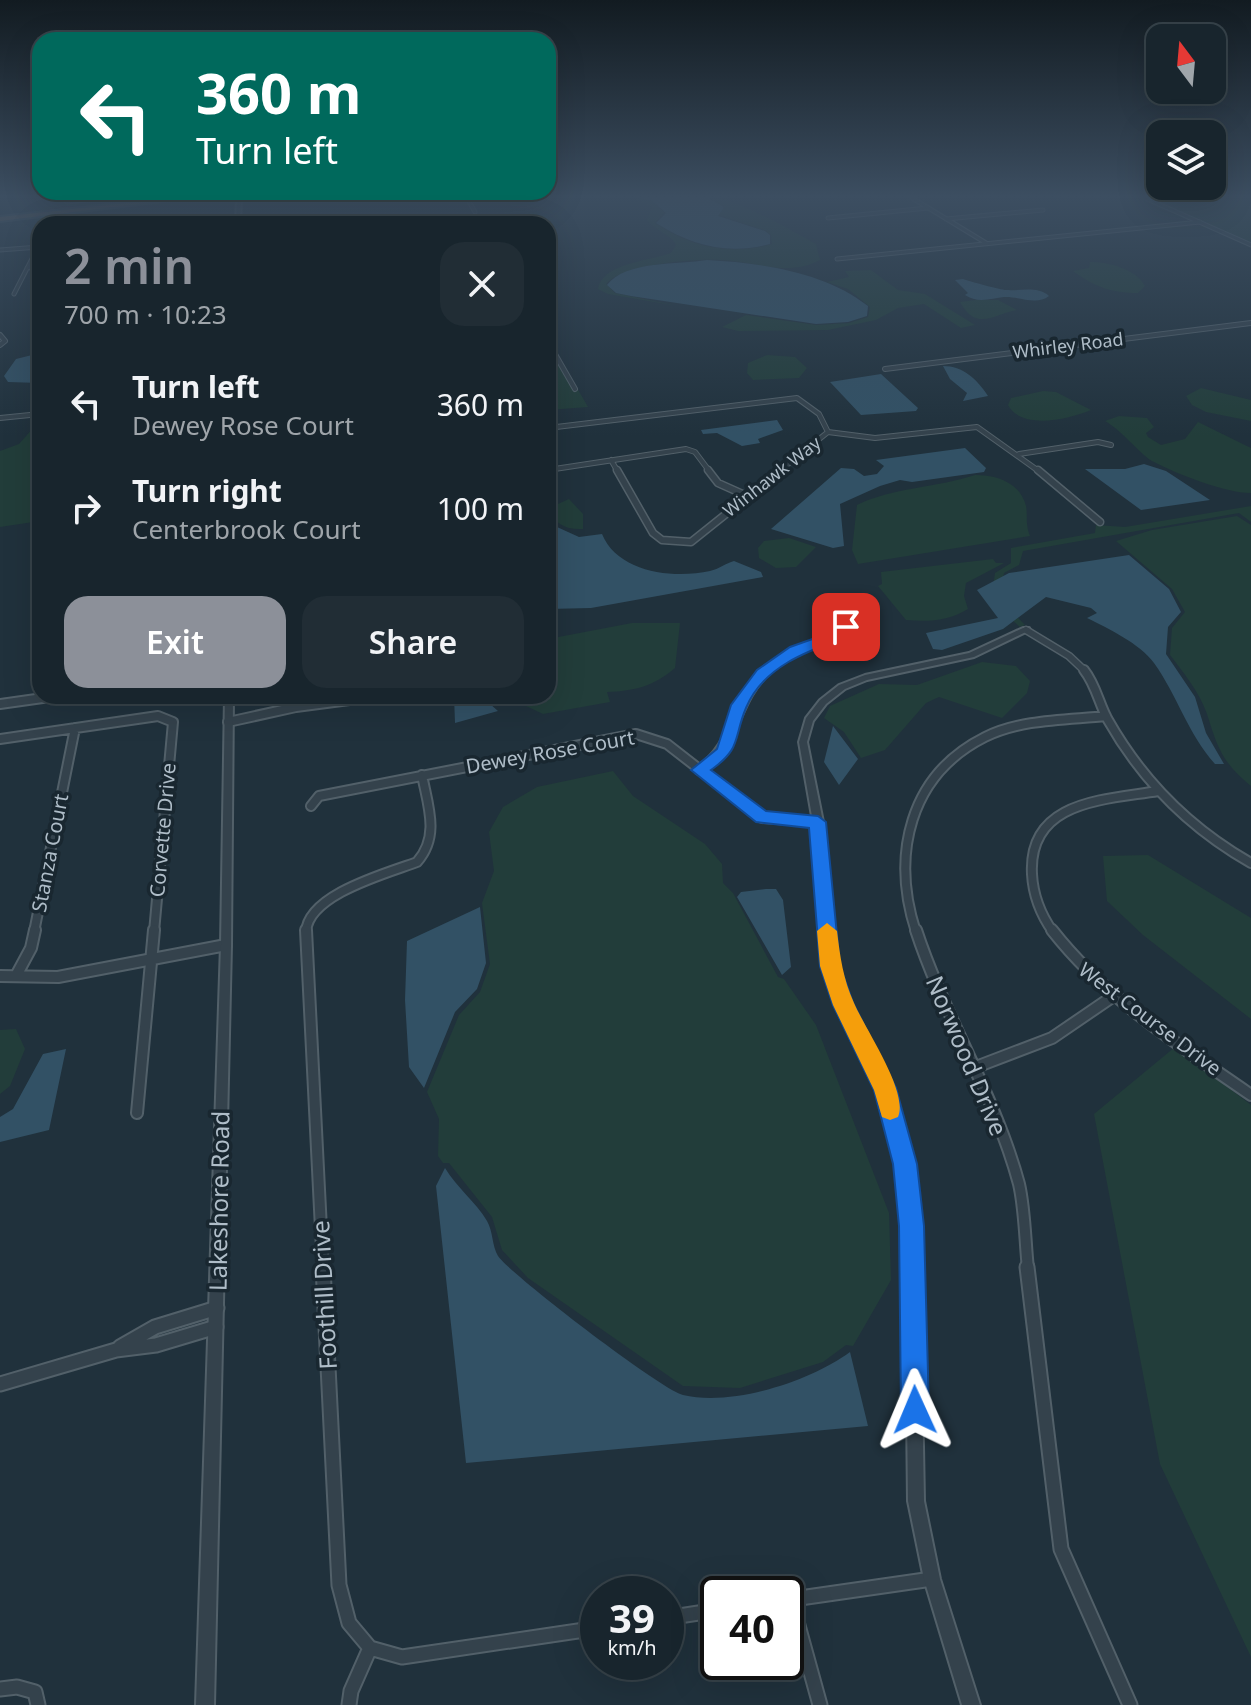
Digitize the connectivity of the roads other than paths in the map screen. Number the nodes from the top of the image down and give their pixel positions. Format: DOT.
graph roads {
  1 [pos="22,278"];
  2 [pos="14,294"];
  3 [pos="1251,323"];
  4 [pos="0,335"];
  5 [pos="0,345"];
  6 [pos="556,356"];
  7 [pos="885,369"];
  8 [pos="575,389"];
  9 [pos="32,415"];
  10 [pos="0,418"];
  11 [pos="556,427"];
  12 [pos="828,432"];
  13 [pos="1111,445"];
  14 [pos="1019,454"];
  15 [pos="611,460"];
  16 [pos="556,469"];
  17 [pos="747,496"];
  18 [pos="1100,522"];
  19 [pos="846,627"];
  20 [pos="1026,630"];
  21 [pos="32,700"];
  22 [pos="0,704"];
  23 [pos="229,704"];
  24 [pos="319,704"];
  25 [pos="1106,716"];
  26 [pos="228,722"];
  27 [pos="75,728"];
  28 [pos="0,739"];
  29 [pos="699,770"];
  30 [pos="422,775"];
  31 [pos="1158,791"];
  32 [pos="311,806"];
  33 [pos="818,822"];
  34 [pos="1251,863"];
  35 [pos="226,945"];
  36 [pos="152,959"];
  37 [pos="17,974"];
  38 [pos="0,976"];
  39 [pos="1115,995"];
  40 [pos="976,1067"];
  41 [pos="1251,1095"];
  42 [pos="137,1113"];
  43 [pos="217,1308"];
  44 [pos="216,1327"];
  45 [pos="116,1350"];
  46 [pos="0,1384"];
  47 [pos="932,1579"];
  48 [pos="804,1598"];
  49 [pos="580,1631"];
  50 [pos="370,1648"];
  51 [pos="804,1651"];
  52 [pos="0,1689"];
  53 [pos="38,1705"];
  54 [pos="205,1705"];
  55 [pos="349,1705"];
  56 [pos="820,1705"];
  57 [pos="971,1705"];
  58 [pos="1130,1705"];
  1 -- 2 [label="street"];
  3 -- 7 [label="street, Whirley Road"];
  4 -- 5 [label="street"];
  6 -- 8 [label="street"];
  9 -- 10 [label="street"];
  11 -- 12 [label="street, Winhawk Way"];
  12 -- 14 [label="street"];
  12 -- 17 [label="street, Winhawk Way"];
  13 -- 14 [label="street"];
  14 -- 18 [label="street"];
  15 -- 16 [label="street"];
  15 -- 17 [label="street"];
  15 -- 17 [label="street, Winhawk Way"];
  19 -- 29 [label="street"];
  20 -- 25 [label="street"];
  20 -- 33 [label="street"];
  21 -- 22 [label="street"];
  23 -- 26 [label="street, Lakeshore Road"];
  24 -- 26 [label="street"];
  25 -- 31 [label="street"];
  25 -- 40 [label="street, Norwood Drive"];
  26 -- 35 [label="street, Lakeshore Road"];
  27 -- 28 [label="street, Corvette Drive"];
  27 -- 36 [label="street, Corvette Drive"];
  27 -- 37 [label="street, Stanza Court"];
  29 -- 30 [label="street, Dewey Rose Court"];
  29 -- 33 [label="street, Dewey Rose Court"];
  30 -- 32 [label="street, Dewey Rose Court"];
  30 -- 50 [label="street, Foothill Drive"];
  31 -- 34 [label="street"];
  31 -- 39 [label="street, West Course Drive"];
  33 -- 47 [label="street"];
  35 -- 36 [label="street"];
  35 -- 43 [label="street, Lakeshore Road"];
  36 -- 37 [label="street"];
  36 -- 42 [label="street, Corvette Drive"];
  37 -- 38 [label="street"];
  39 -- 40 [label="street"];
  39 -- 41 [label="street, West Course Drive"];
  40 -- 58 [label="street, Norwood Drive"];
  43 -- 44 [label="street, Lakeshore Road"];
  43 -- 45 [label="street"];
  44 -- 45 [label="street"];
  44 -- 54 [label="street, Lakeshore Road"];
  45 -- 46 [label="street"];
  47 -- 48 [label="street"];
  47 -- 57 [label="street"];
  49 -- 50 [label="street"];
  50 -- 55 [label="street"];
  51 -- 56 [label="street"];
  52 -- 53 [label="street"];
}
